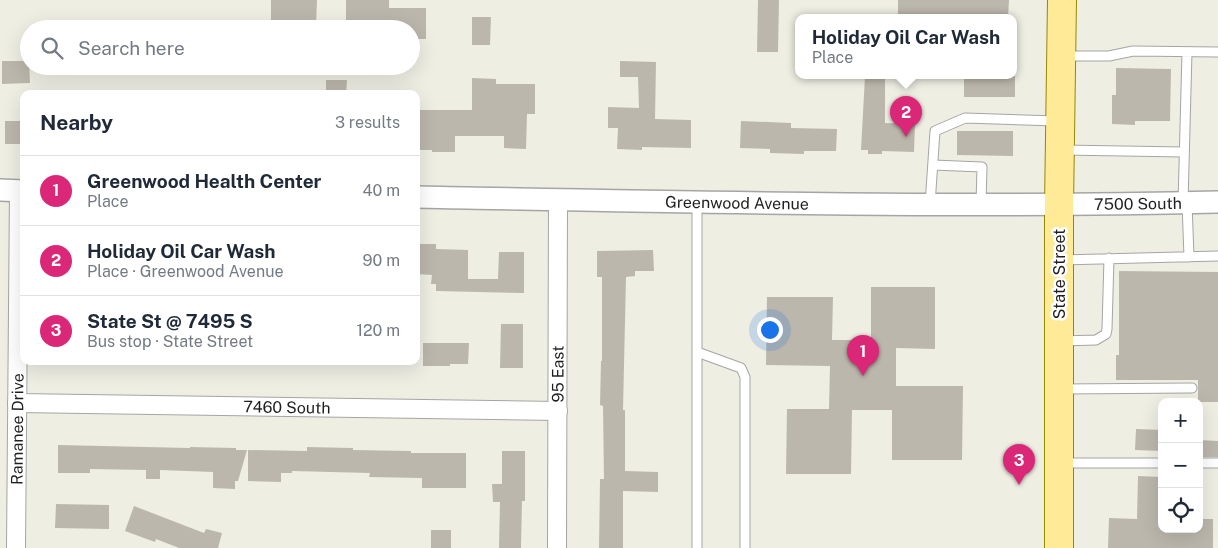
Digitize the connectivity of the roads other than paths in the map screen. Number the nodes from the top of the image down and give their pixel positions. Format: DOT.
graph roads {
  1 [pos="1062,0"];
  2 [pos="1187,52"];
  3 [pos="1218,52"];
  4 [pos="1061,56"];
  5 [pos="1060,121"];
  6 [pos="1060,150"];
  7 [pos="1184,152"];
  8 [pos="933,165"];
  9 [pos="14,191"];
  10 [pos="420,197"];
  11 [pos="558,200"];
  12 [pos="697,202"];
  13 [pos="1218,202"];
  14 [pos="1185,203"];
  15 [pos="930,205"];
  16 [pos="981,205"];
  17 [pos="1059,206"];
  18 [pos="1218,256"];
  19 [pos="1188,257"];
  20 [pos="1109,258"];
  21 [pos="1059,260"];
  22 [pos="1059,341"];
  23 [pos="697,352"];
  24 [pos="1192,388"];
  25 [pos="1059,389"];
  26 [pos="18,403"];
  27 [pos="558,411"];
  28 [pos="1059,463"];
  29 [pos="1158,463"];
  30 [pos="1203,463"];
  31 [pos="1218,463"];
  32 [pos="16,548"];
  33 [pos="557,548"];
  34 [pos="697,548"];
  35 [pos="745,548"];
  36 [pos="1059,548"];
  1 -- 4 [label="main road, State Street"];
  2 -- 3 [label="lane"];
  2 -- 4 [label="lane"];
  2 -- 7 [label="lane"];
  4 -- 5 [label="main road, State Street"];
  5 -- 6 [label="main road, State Street"];
  5 -- 8 [label="lane"];
  6 -- 7 [label="lane"];
  6 -- 17 [label="main road, State Street"];
  7 -- 14 [label="lane"];
  8 -- 15 [label="lane"];
  8 -- 16 [label="lane"];
  9 -- 26 [label="street, Ramanee Drive"];
  10 -- 11 [label="street, Greenwood Avenue"];
  11 -- 12 [label="street, Greenwood Avenue"];
  11 -- 27 [label="street, 95 East"];
  12 -- 15 [label="street, Greenwood Avenue"];
  12 -- 23 [label="lane"];
  13 -- 14 [label="street, 7500 South"];
  14 -- 17 [label="street, 7500 South"];
  14 -- 19 [label="lane"];
  15 -- 16 [label="street, Greenwood Avenue"];
  16 -- 17 [label="street, Greenwood Avenue"];
  17 -- 21 [label="main road, State Street"];
  18 -- 19 [label="lane"];
  19 -- 20 [label="lane"];
  20 -- 21 [label="lane"];
  20 -- 22 [label="lane"];
  21 -- 22 [label="main road, State Street"];
  22 -- 25 [label="main road, State Street"];
  23 -- 34 [label="lane"];
  23 -- 35 [label="lane"];
  24 -- 25 [label="lane"];
  25 -- 28 [label="main road, State Street"];
  26 -- 27 [label="street, 7460 South"];
  26 -- 32 [label="street, Ramanee Drive"];
  27 -- 33 [label="street, 95 East"];
  28 -- 29 [label="lane"];
  28 -- 36 [label="main road, State Street"];
  30 -- 31 [label="lane"];
}
